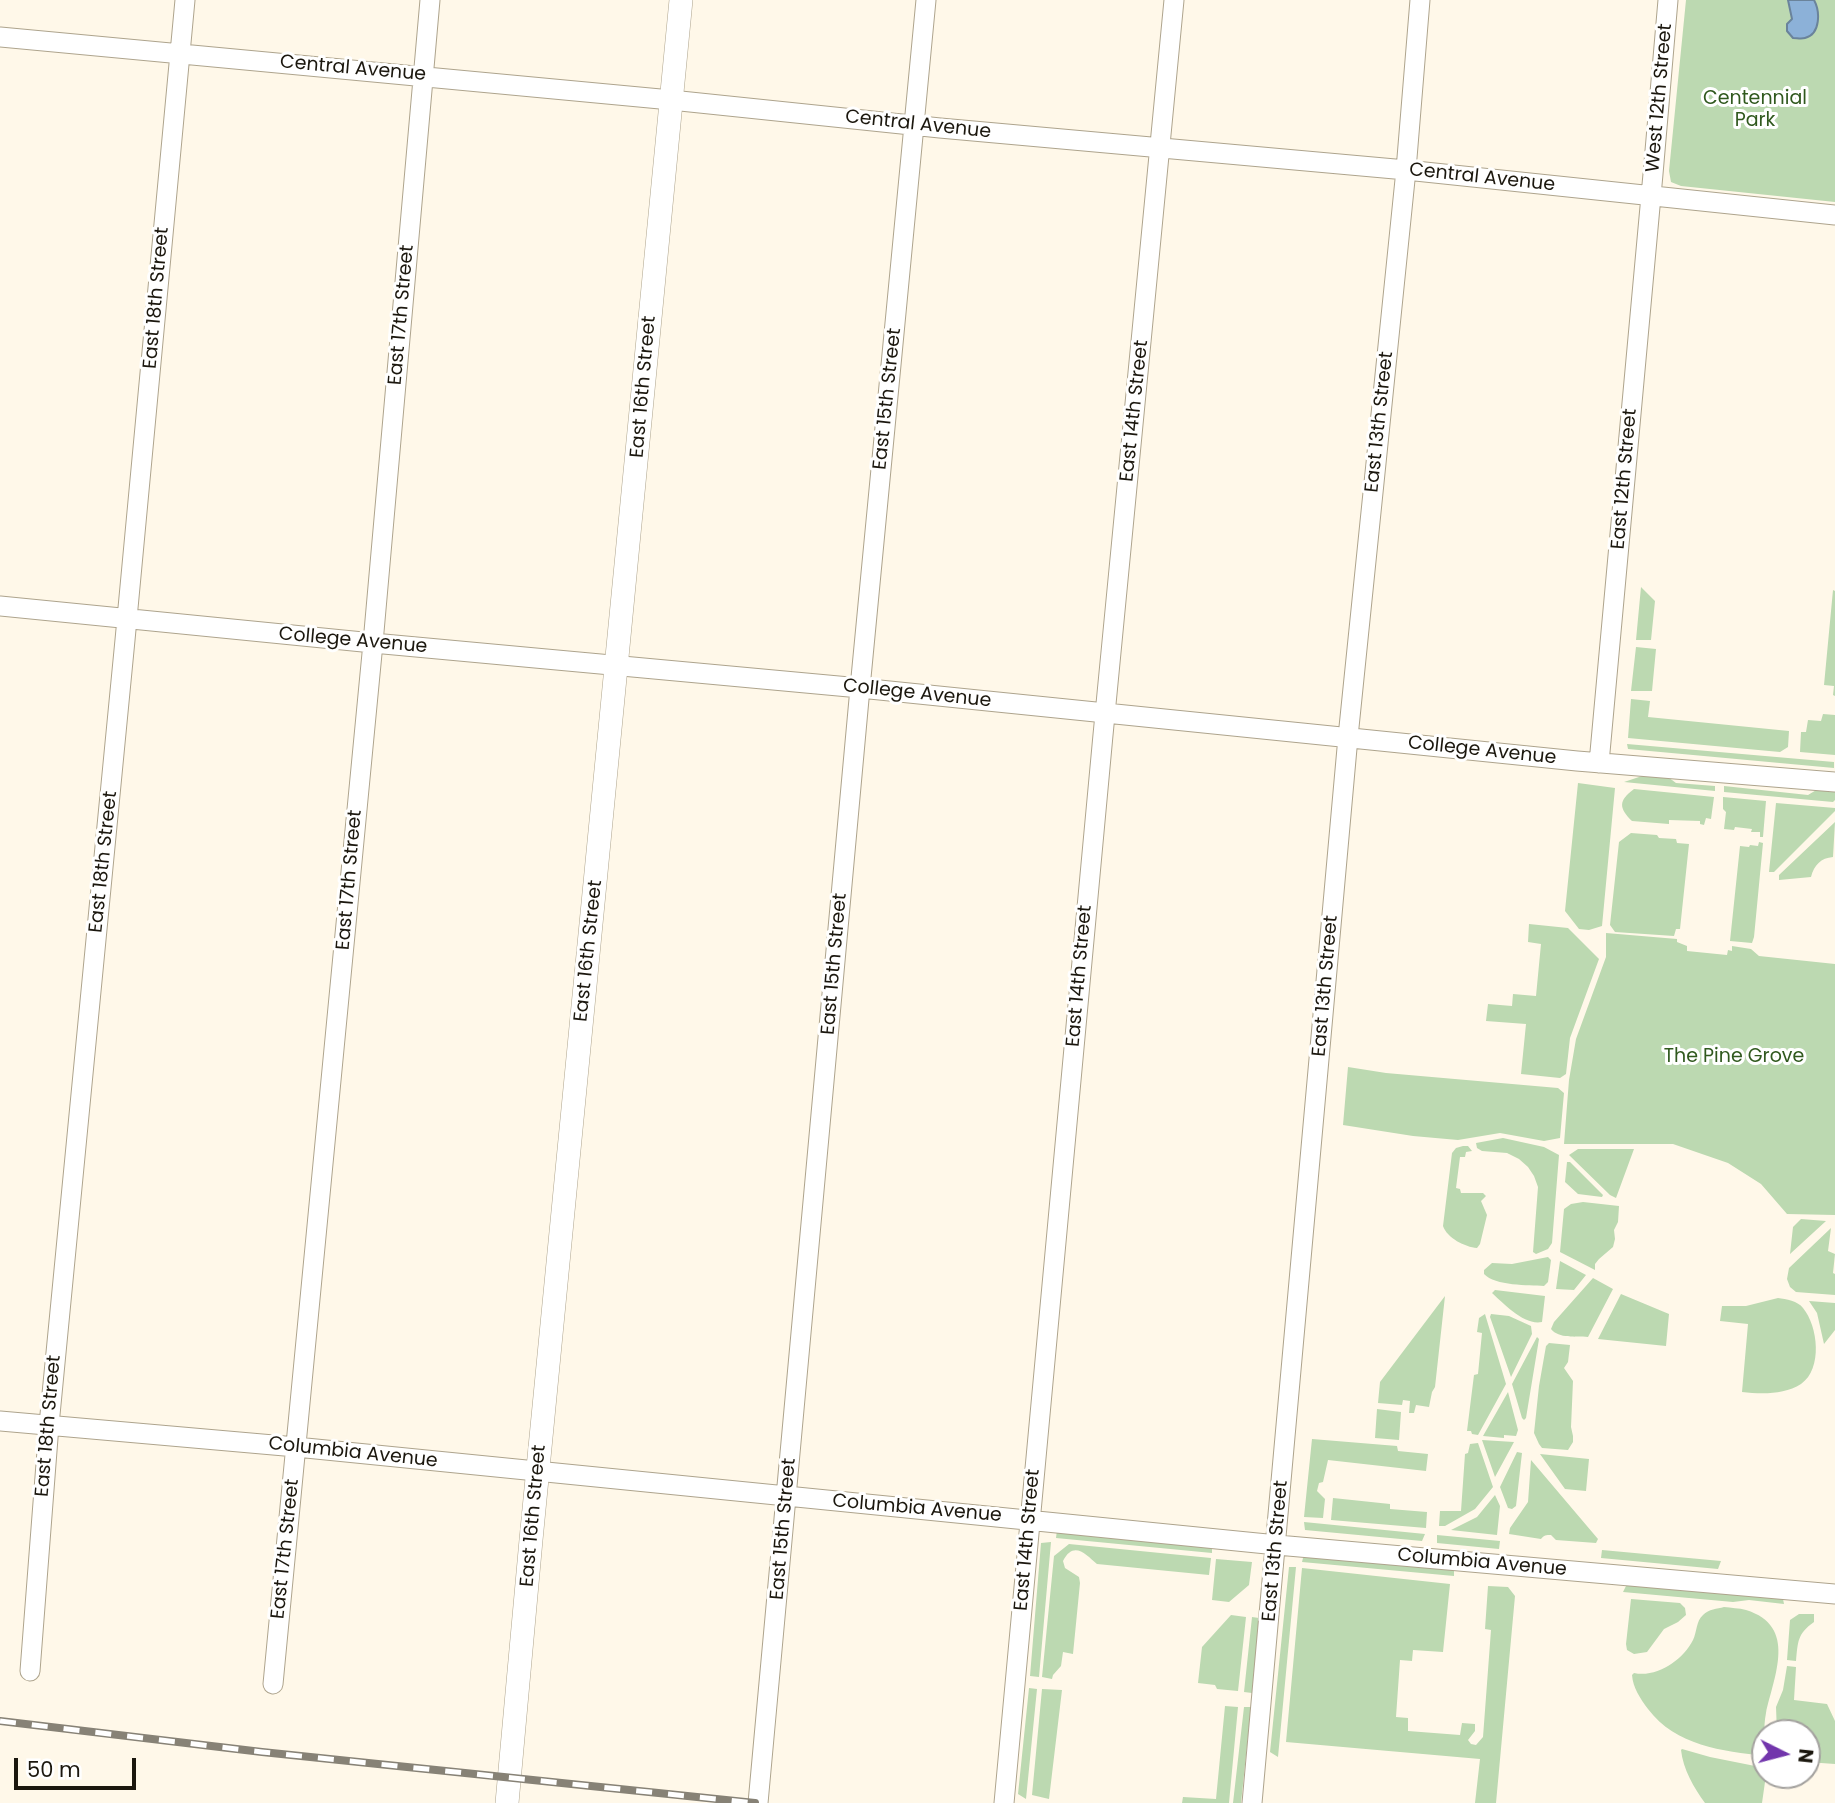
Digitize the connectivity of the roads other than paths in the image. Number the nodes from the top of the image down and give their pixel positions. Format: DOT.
graph roads {
  1 [pos="185,0"];
  2 [pos="430,0"];
  3 [pos="681,0"];
  4 [pos="926,0"];
  5 [pos="1174,0"];
  6 [pos="1420,0"];
  7 [pos="1668,0"];
  8 [pos="0,37"];
  9 [pos="180,54"];
  10 [pos="424,76"];
  11 [pos="671,100"];
  12 [pos="915,125"];
  13 [pos="1160,148"];
  14 [pos="1406,170"];
  15 [pos="1651,196"];
  16 [pos="1835,215"];
  17 [pos="0,606"];
  18 [pos="127,619"];
  19 [pos="373,643"];
  20 [pos="617,665"];
  21 [pos="860,688"];
  22 [pos="1105,713"];
  23 [pos="1348,737"];
  24 [pos="1599,762"];
  25 [pos="1835,782"];
  26 [pos="0,1421"];
  27 [pos="49,1425"];
  28 [pos="296,1447"];
  29 [pos="538,1472"];
  30 [pos="787,1496"];
  31 [pos="1030,1520"];
  32 [pos="1277,1545"];
  33 [pos="1835,1594"];
  34 [pos="30,1671"];
  35 [pos="273,1684"];
  36 [pos="507,1803"];
  37 [pos="758,1803"];
  38 [pos="1004,1803"];
  39 [pos="1252,1803"];
  1 -- 9 [label="street, East 18th Street"];
  2 -- 10 [label="street, East 17th Street"];
  3 -- 11 [label="main road, East 16th Street"];
  4 -- 12 [label="street, East 15th Street"];
  5 -- 13 [label="street, East 14th Street"];
  6 -- 14 [label="street, East 13th Street"];
  7 -- 15 [label="street, West 12th Street"];
  8 -- 9 [label="street, Central Avenue"];
  9 -- 10 [label="street, Central Avenue"];
  9 -- 18 [label="street, East 18th Street"];
  10 -- 11 [label="street, Central Avenue"];
  10 -- 19 [label="street, East 17th Street"];
  11 -- 12 [label="street, Central Avenue"];
  11 -- 20 [label="main road, East 16th Street"];
  12 -- 13 [label="street, Central Avenue"];
  12 -- 21 [label="street, East 15th Street"];
  13 -- 14 [label="street, Central Avenue"];
  13 -- 22 [label="street, East 14th Street"];
  14 -- 15 [label="street, Central Avenue"];
  14 -- 23 [label="street, East 13th Street"];
  15 -- 16 [label="street, Central Avenue"];
  15 -- 24 [label="street, East 12th Street"];
  17 -- 18 [label="street, College Avenue"];
  18 -- 19 [label="street, College Avenue"];
  18 -- 27 [label="street, East 18th Street"];
  19 -- 20 [label="street, College Avenue"];
  19 -- 28 [label="street, East 17th Street"];
  20 -- 21 [label="street, College Avenue"];
  20 -- 29 [label="main road, East 16th Street"];
  21 -- 22 [label="street, College Avenue"];
  21 -- 30 [label="street, East 15th Street"];
  22 -- 23 [label="street, College Avenue"];
  22 -- 31 [label="street, East 14th Street"];
  23 -- 24 [label="street, College Avenue"];
  23 -- 32 [label="street, East 13th Street"];
  24 -- 25 [label="street, College Avenue"];
  26 -- 27 [label="street, Columbia Avenue"];
  27 -- 28 [label="street, Columbia Avenue"];
  27 -- 34 [label="street, East 18th Street"];
  28 -- 29 [label="street, Columbia Avenue"];
  28 -- 35 [label="street, East 17th Street"];
  29 -- 30 [label="street, Columbia Avenue"];
  29 -- 36 [label="main road, East 16th Street"];
  30 -- 31 [label="street, Columbia Avenue"];
  30 -- 37 [label="street, East 15th Street"];
  31 -- 32 [label="street, Columbia Avenue"];
  31 -- 38 [label="street, East 14th Street"];
  32 -- 33 [label="street, Columbia Avenue"];
  32 -- 39 [label="street, East 13th Street"];
}
